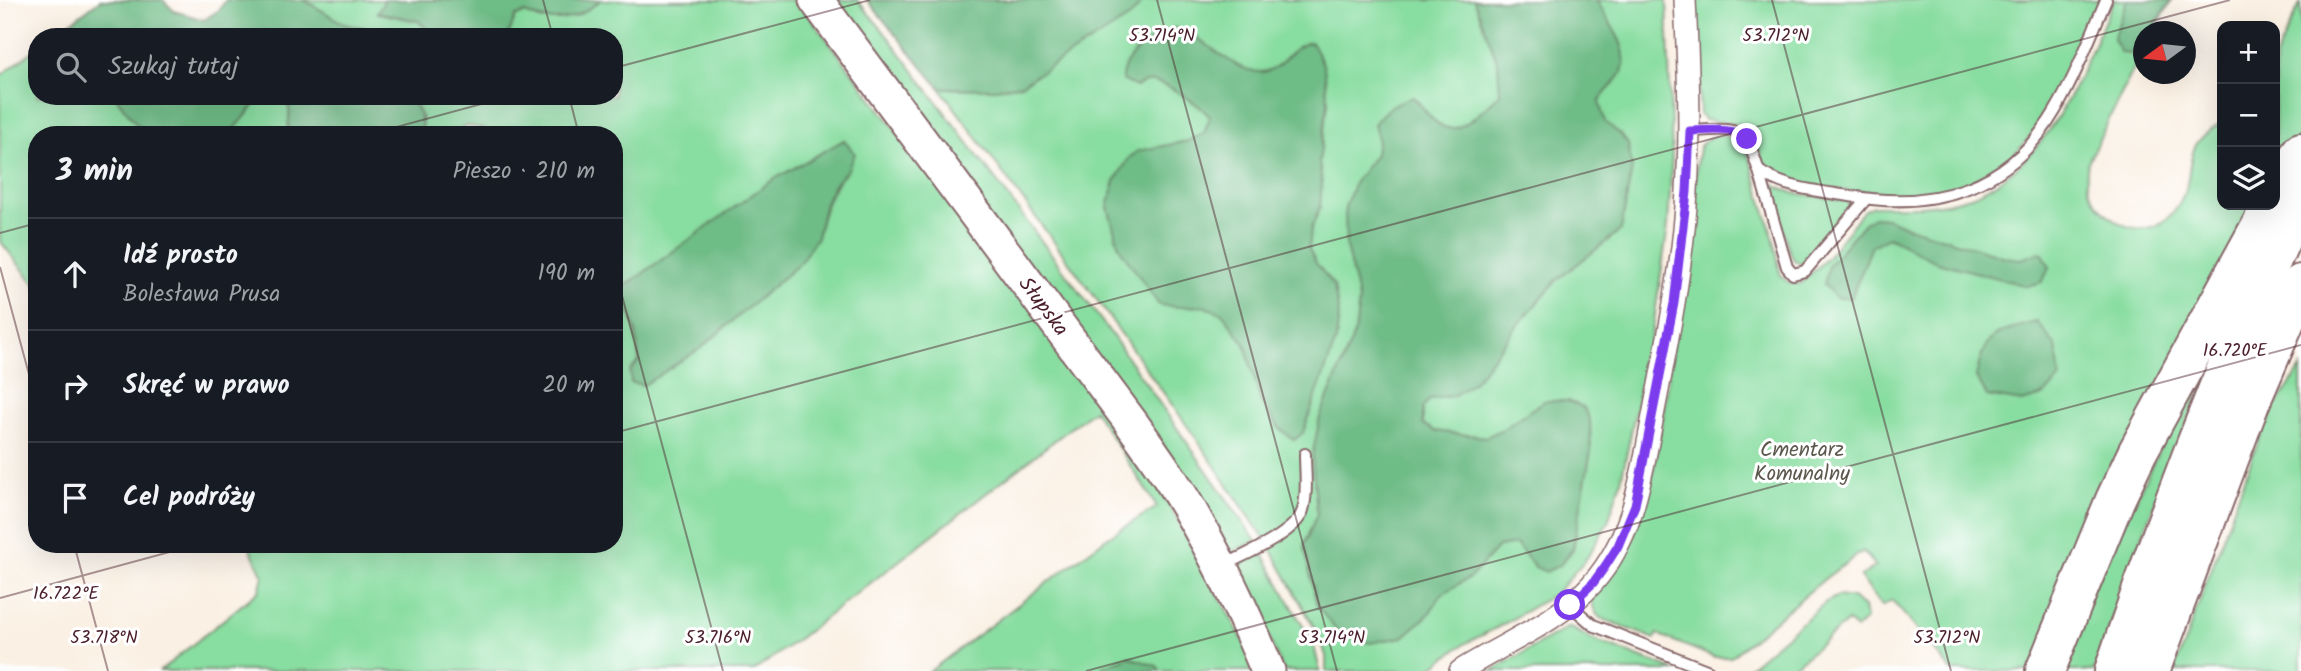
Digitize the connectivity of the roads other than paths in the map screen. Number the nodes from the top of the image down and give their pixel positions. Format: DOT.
graph roads {
  1 [pos="816,0"];
  2 [pos="1685,0"];
  3 [pos="2106,0"];
  4 [pos="1690,131"];
  5 [pos="2301,152"];
  6 [pos="1759,171"];
  7 [pos="2280,191"];
  8 [pos="2301,194"];
  9 [pos="1866,199"];
  10 [pos="2269,210"];
  11 [pos="2301,284"];
  12 [pos="2301,352"];
  13 [pos="1305,454"];
  14 [pos="2207,516"];
  15 [pos="1221,567"];
  16 [pos="1570,605"];
  17 [pos="1249,627"];
  18 [pos="1466,668"];
  19 [pos="1268,671"];
  20 [pos="1276,671"];
  21 [pos="1709,671"];
  22 [pos="2045,671"];
  23 [pos="2114,671"];
  24 [pos="2150,671"];
  1 -- 15 [label="main road, Słupska"];
  2 -- 4 [label="street"];
  3 -- 9 [label="lane"];
  4 -- 6 [label="lane"];
  4 -- 16 [label="street"];
  5 -- 7 [label="highway"];
  6 -- 9 [label="lane"];
  6 -- 9 [label="lane"];
  8 -- 23 [label="highway"];
  10 -- 22 [label="highway"];
  11 -- 14 [label="highway"];
  12 -- 14 [label="highway"];
  13 -- 15 [label="lane"];
  14 -- 24 [label="highway"];
  15 -- 17 [label="main road, Słupska"];
  16 -- 18 [label="street"];
  16 -- 21 [label="lane"];
  17 -- 19 [label="main road, Słupska"];
  17 -- 20 [label="main road, Słupska"];
}
